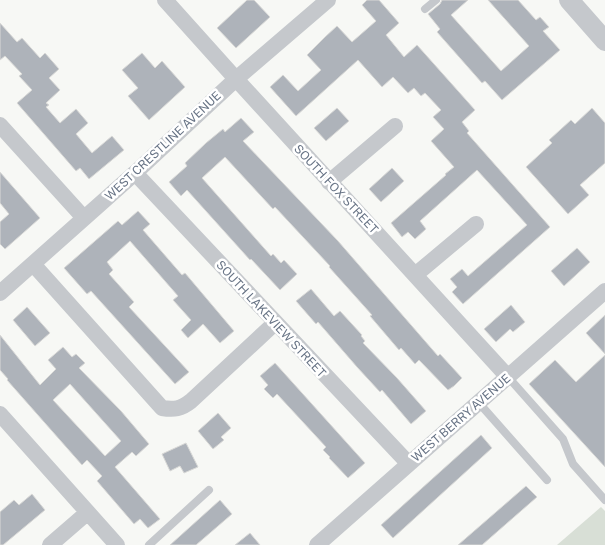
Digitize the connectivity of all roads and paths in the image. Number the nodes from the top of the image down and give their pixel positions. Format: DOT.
graph roads {
  1 [pos="165,0"];
  2 [pos="328,0"];
  3 [pos="436,0"];
  4 [pos="569,0"];
  5 [pos="425,9"];
  6 [pos="605,41"];
  7 [pos="236,79"];
  8 [pos="0,126"];
  9 [pos="395,126"];
  10 [pos="135,173"];
  11 [pos="329,182"];
  12 [pos="84,218"];
  13 [pos="476,224"];
  14 [pos="33,264"];
  15 [pos="416,275"];
  16 [pos="605,291"];
  17 [pos="0,294"];
  18 [pos="275,323"];
  19 [pos="508,377"];
  20 [pos="478,403"];
  21 [pos="0,414"];
  22 [pos="409,464"];
  23 [pos="547,480"];
  24 [pos="209,490"];
  25 [pos="605,500"];
  26 [pos="87,513"];
  27 [pos="50,545"];
  28 [pos="117,545"];
  29 [pos="149,545"];
  30 [pos="317,545"];
  1 -- 7 [label="street, SOUTH FOX STREET"];
  2 -- 7 [label="street, WEST CRESTLINE AVENUE"];
  3 -- 5 [label="lane"];
  4 -- 6 [label="street"];
  7 -- 10 [label="street, WEST CRESTLINE AVENUE"];
  7 -- 11 [label="street, SOUTH FOX STREET"];
  8 -- 12 [label="street"];
  9 -- 11 [label="street"];
  10 -- 12 [label="street, WEST CRESTLINE AVENUE"];
  10 -- 18 [label="street, SOUTH LAKEVIEW STREET"];
  11 -- 15 [label="street, SOUTH FOX STREET"];
  12 -- 14 [label="street, WEST CRESTLINE AVENUE"];
  13 -- 15 [label="street"];
  14 -- 17 [label="street, WEST CRESTLINE AVENUE"];
  14 -- 18 [label="street"];
  15 -- 19 [label="street, SOUTH FOX STREET"];
  16 -- 19 [label="street, WEST BERRY AVENUE"];
  18 -- 22 [label="street, SOUTH LAKEVIEW STREET"];
  19 -- 20 [label="street, WEST BERRY AVENUE"];
  19 -- 25 [label="lane"];
  20 -- 22 [label="street, WEST BERRY AVENUE"];
  20 -- 23 [label="lane"];
  21 -- 26 [label="street"];
  22 -- 30 [label="street, WEST BERRY AVENUE"];
  24 -- 29 [label="lane"];
  26 -- 27 [label="street"];
  26 -- 28 [label="street"];
}
